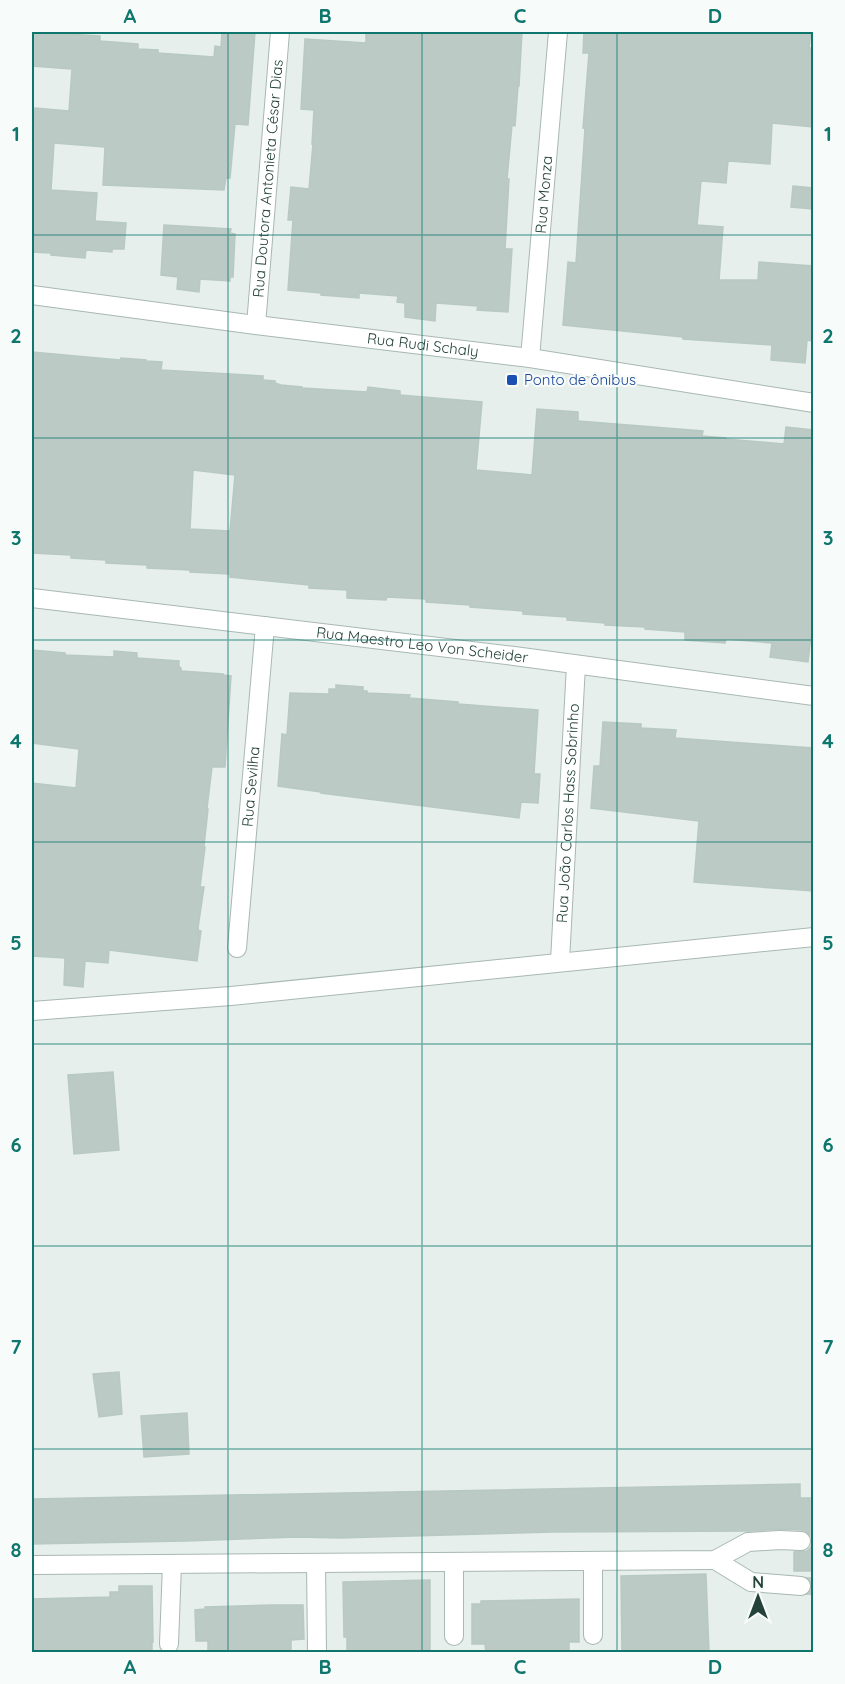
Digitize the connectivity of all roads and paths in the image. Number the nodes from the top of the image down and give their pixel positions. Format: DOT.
graph roads {
  1 [pos="280,32"];
  2 [pos="558,32"];
  3 [pos="32,295"];
  4 [pos="256,325"];
  5 [pos="530,358"];
  6 [pos="813,403"];
  7 [pos="32,598"];
  8 [pos="265,626"];
  9 [pos="576,665"];
  10 [pos="813,696"];
  11 [pos="813,937"];
  12 [pos="237,948"];
  13 [pos="560,962"];
  14 [pos="32,1011"];
  15 [pos="801,1541"];
  16 [pos="715,1560"];
  17 [pos="593,1561"];
  18 [pos="454,1562"];
  19 [pos="315,1563"];
  20 [pos="172,1564"];
  21 [pos="32,1565"];
  22 [pos="801,1586"];
  23 [pos="593,1635"];
  24 [pos="454,1636"];
  25 [pos="170,1644"];
  26 [pos="317,1653"];
  1 -- 4 [label="street, Rua Doutora Antonieta César Dias"];
  2 -- 5 [label="street, Rua Monza"];
  3 -- 4 [label="street, Rua Rudi Schaly"];
  4 -- 5 [label="street, Rua Rudi Schaly"];
  5 -- 6 [label="street, Rua Rudi Schaly"];
  7 -- 8 [label="street, Rua Maestro Leo Von Scheider"];
  8 -- 9 [label="street, Rua Maestro Leo Von Scheider"];
  8 -- 12 [label="street, Rua Sevilha"];
  9 -- 10 [label="street, Rua Maestro Leo Von Scheider"];
  9 -- 13 [label="street, Rua João Carlos Hass Sobrinho"];
  11 -- 13 [label="street"];
  13 -- 14 [label="street"];
  15 -- 16 [label="street"];
  16 -- 17 [label="street"];
  16 -- 22 [label="street"];
  17 -- 18 [label="street"];
  17 -- 23 [label="street"];
  18 -- 19 [label="street"];
  18 -- 24 [label="street"];
  19 -- 20 [label="street"];
  19 -- 26 [label="street"];
  20 -- 21 [label="street"];
  20 -- 25 [label="street"];
}
